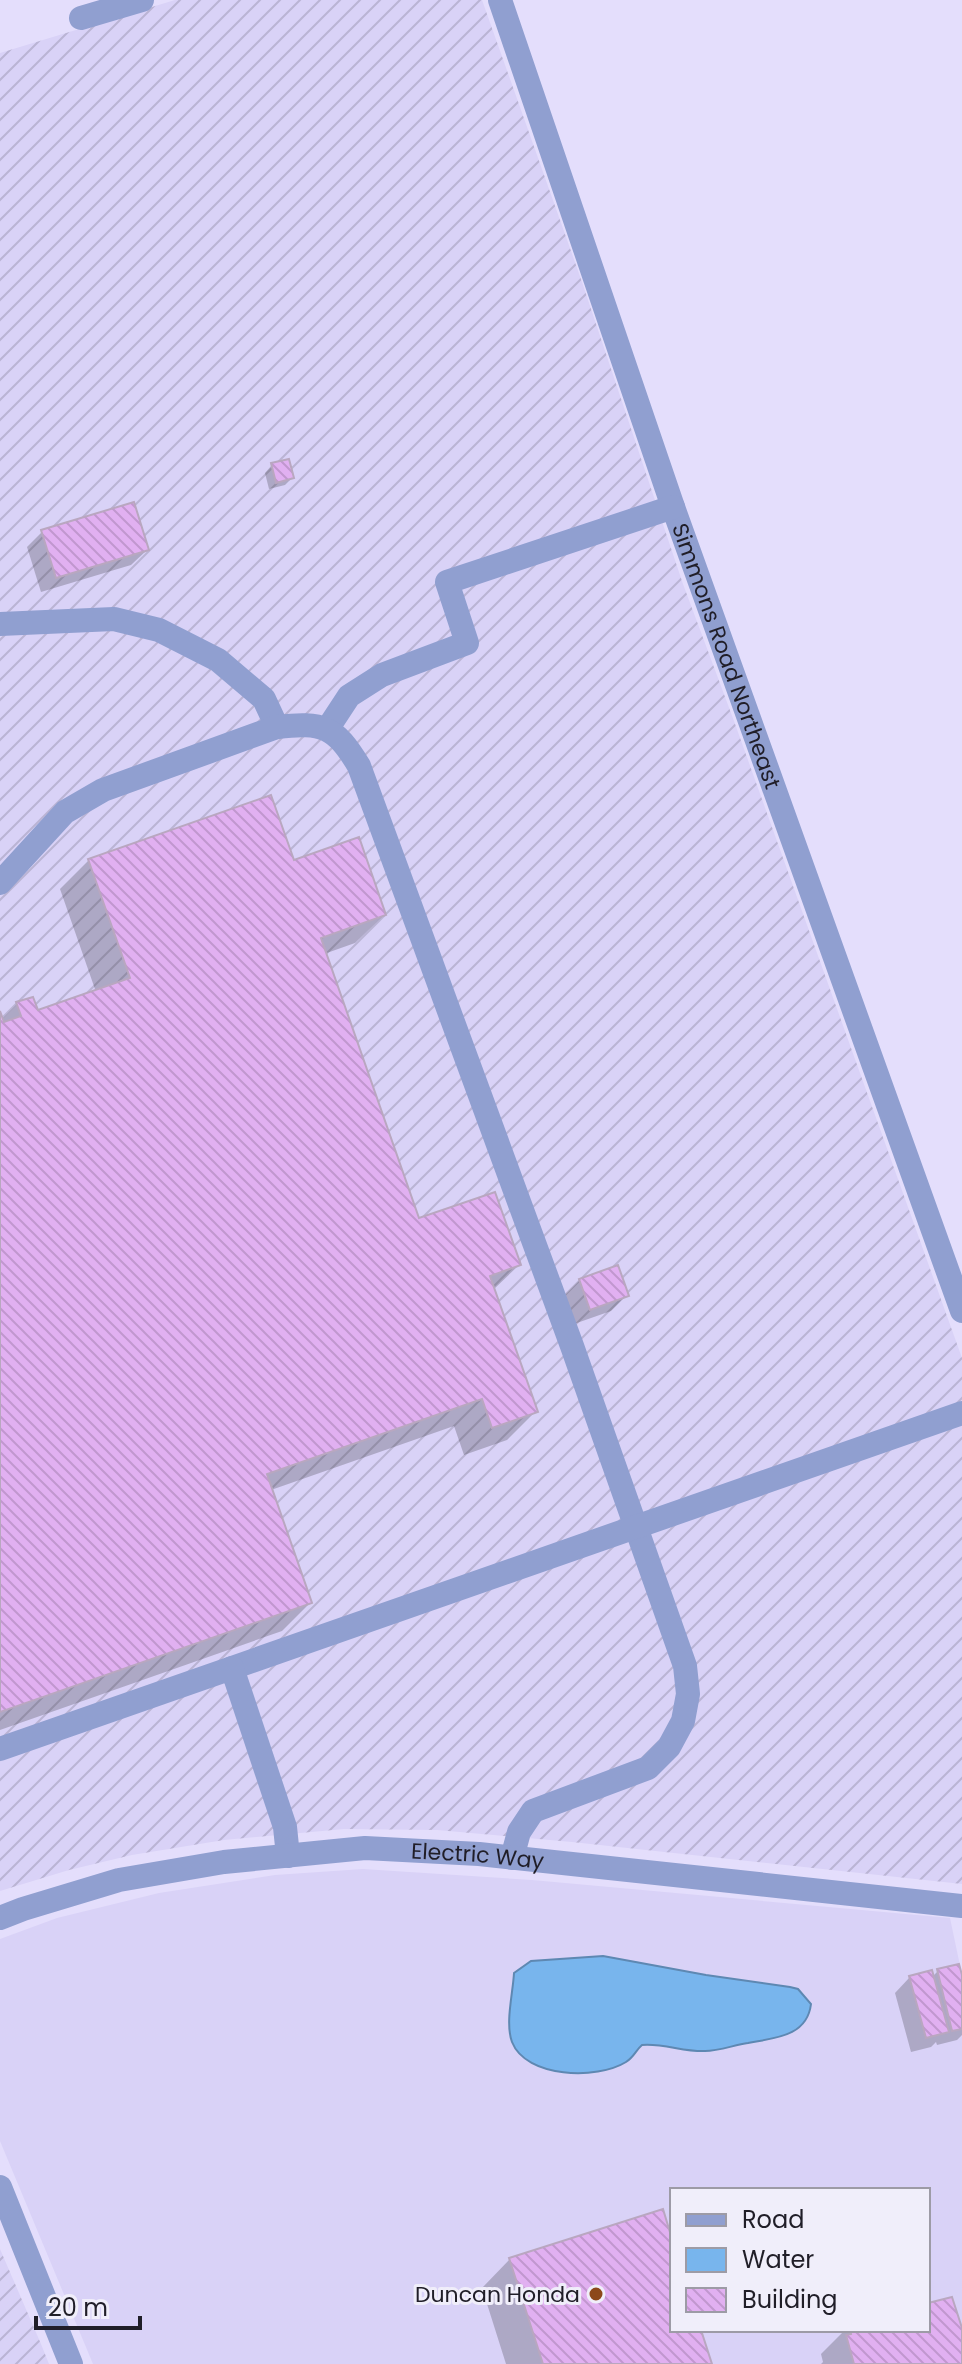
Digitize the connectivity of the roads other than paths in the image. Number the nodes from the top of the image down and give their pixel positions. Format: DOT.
graph roads {
  1 [pos="142,0"];
  2 [pos="500,0"];
  3 [pos="81,18"];
  4 [pos="673,507"];
  5 [pos="0,624"];
  6 [pos="277,727"];
  7 [pos="328,728"];
  8 [pos="0,883"];
  9 [pos="962,1311"];
  10 [pos="962,1413"];
  11 [pos="637,1527"];
  12 [pos="232,1668"];
  13 [pos="0,1749"];
  14 [pos="288,1856"];
  15 [pos="512,1858"];
  16 [pos="962,1906"];
  17 [pos="0,1918"];
  18 [pos="0,2187"];
  19 [pos="71,2364"];
  1 -- 3 [label="street"];
  2 -- 4 [label="street, Simmons Road Northeast"];
  4 -- 7 [label="street"];
  4 -- 9 [label="street, Simmons Road Northeast"];
  5 -- 6 [label="street"];
  6 -- 7 [label="street"];
  6 -- 8 [label="street"];
  7 -- 11 [label="street"];
  10 -- 11 [label="street"];
  11 -- 12 [label="street"];
  11 -- 15 [label="street"];
  12 -- 13 [label="street"];
  12 -- 14 [label="street"];
  14 -- 15 [label="street, Electric Way"];
  14 -- 17 [label="street, Electric Way"];
  15 -- 16 [label="street, Electric Way"];
  18 -- 19 [label="street"];
}
